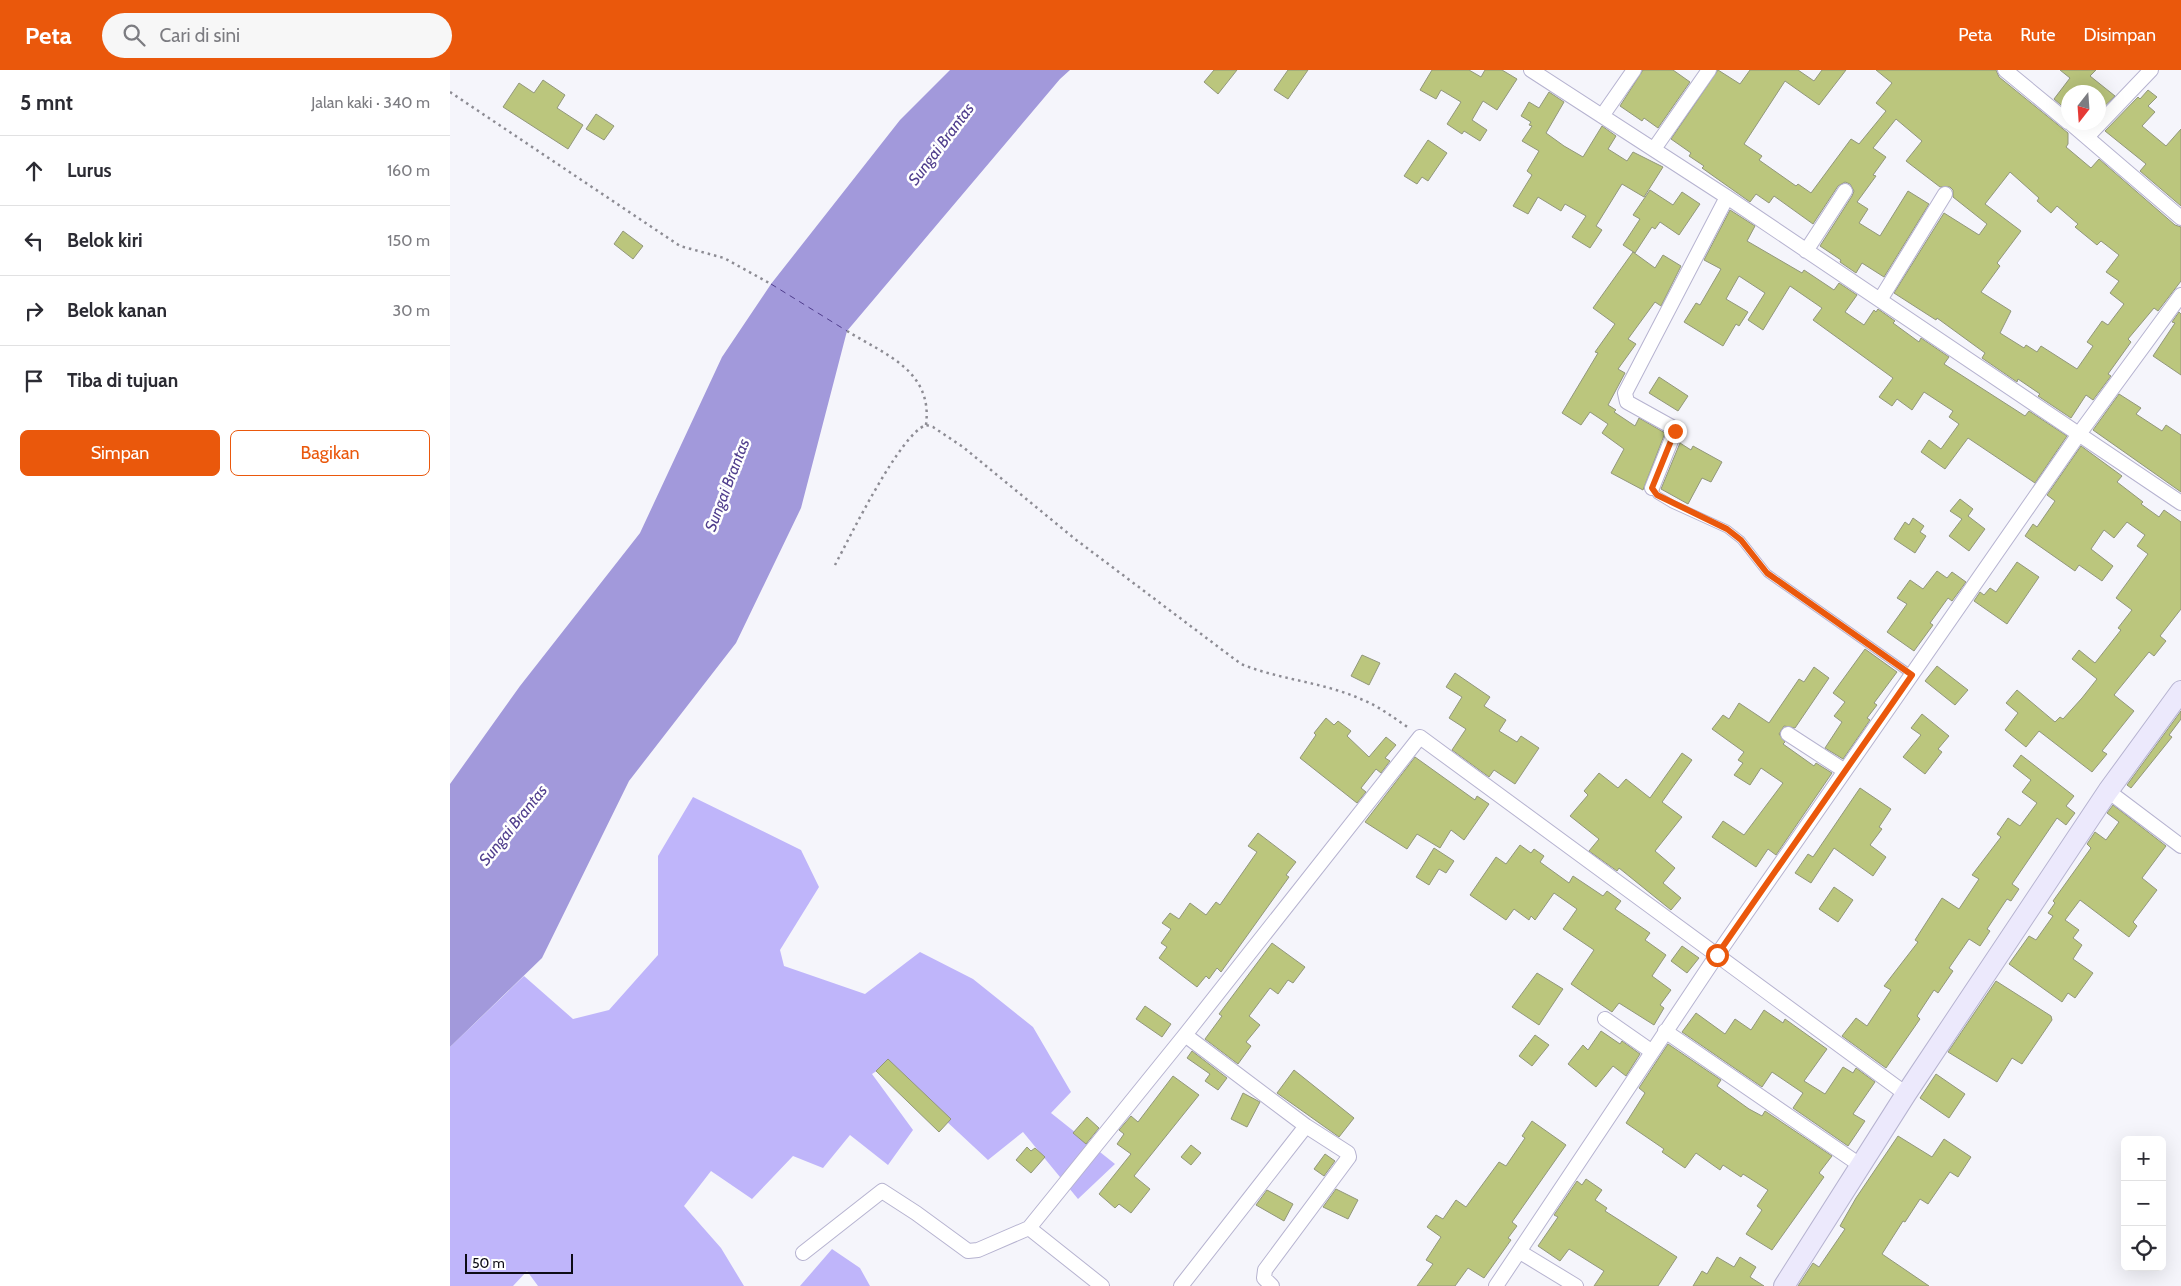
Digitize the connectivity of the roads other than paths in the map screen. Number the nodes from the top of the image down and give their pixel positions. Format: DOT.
graph roads {
  1 [pos="1531,70"];
  2 [pos="1634,70"];
  3 [pos="1709,70"];
  4 [pos="2005,70"];
  5 [pos="2152,70"];
  6 [pos="1602,116"];
  7 [pos="2061,116"];
  8 [pos="2079,130"];
  9 [pos="2087,137"];
  10 [pos="1654,149"];
  11 [pos="1845,191"];
  12 [pos="1945,194"];
  13 [pos="1727,197"];
  14 [pos="2181,218"];
  15 [pos="1806,252"];
  16 [pos="2181,295"];
  17 [pos="1880,300"];
  18 [pos="2079,434"];
  19 [pos="1652,488"];
  20 [pos="2181,503"];
  21 [pos="1912,675"];
  22 [pos="2181,691"];
  23 [pos="1788,734"];
  24 [pos="1845,772"];
  25 [pos="2108,791"];
  26 [pos="2181,846"];
  27 [pos="1717,955"];
  28 [pos="1605,1019"];
  29 [pos="1665,1031"];
  30 [pos="1185,1035"];
  31 [pos="1651,1051"];
  32 [pos="1906,1094"];
  33 [pos="1306,1126"];
  34 [pos="1860,1165"];
  35 [pos="1029,1228"];
  36 [pos="1520,1252"];
  37 [pos="803,1253"];
  38 [pos="1102,1286"];
  39 [pos="1181,1286"];
  40 [pos="1272,1286"];
  41 [pos="1496,1286"];
  42 [pos="1576,1286"];
  43 [pos="1784,1286"];
  1 -- 6 [label="street"];
  2 -- 6 [label="street"];
  3 -- 10 [label="street"];
  4 -- 7 [label="street"];
  5 -- 9 [label="street"];
  6 -- 10 [label="street"];
  8 -- 9 [label="street"];
  9 -- 14 [label="street"];
  10 -- 13 [label="street"];
  11 -- 15 [label="street"];
  12 -- 17 [label="street"];
  13 -- 15 [label="street"];
  13 -- 19 [label="street"];
  15 -- 17 [label="street"];
  16 -- 18 [label="street"];
  17 -- 18 [label="street"];
  18 -- 20 [label="street"];
  18 -- 21 [label="street"];
  19 -- 21 [label="lane"];
  21 -- 24 [label="street"];
  22 -- 25 [label="main road"];
  23 -- 24 [label="street"];
  24 -- 27 [label="street"];
  25 -- 26 [label="street"];
  25 -- 32 [label="main road"];
  27 -- 29 [label="street"];
  27 -- 30 [label="street"];
  27 -- 32 [label="street"];
  28 -- 31 [label="street"];
  29 -- 31 [label="street"];
  29 -- 34 [label="street"];
  30 -- 33 [label="street"];
  30 -- 35 [label="street"];
  31 -- 36 [label="street"];
  32 -- 34 [label="main road"];
  33 -- 39 [label="street"];
  33 -- 40 [label="street"];
  34 -- 43 [label="main road"];
  35 -- 37 [label="street"];
  35 -- 38 [label="street"];
  36 -- 41 [label="street"];
  36 -- 42 [label="street"];
}
